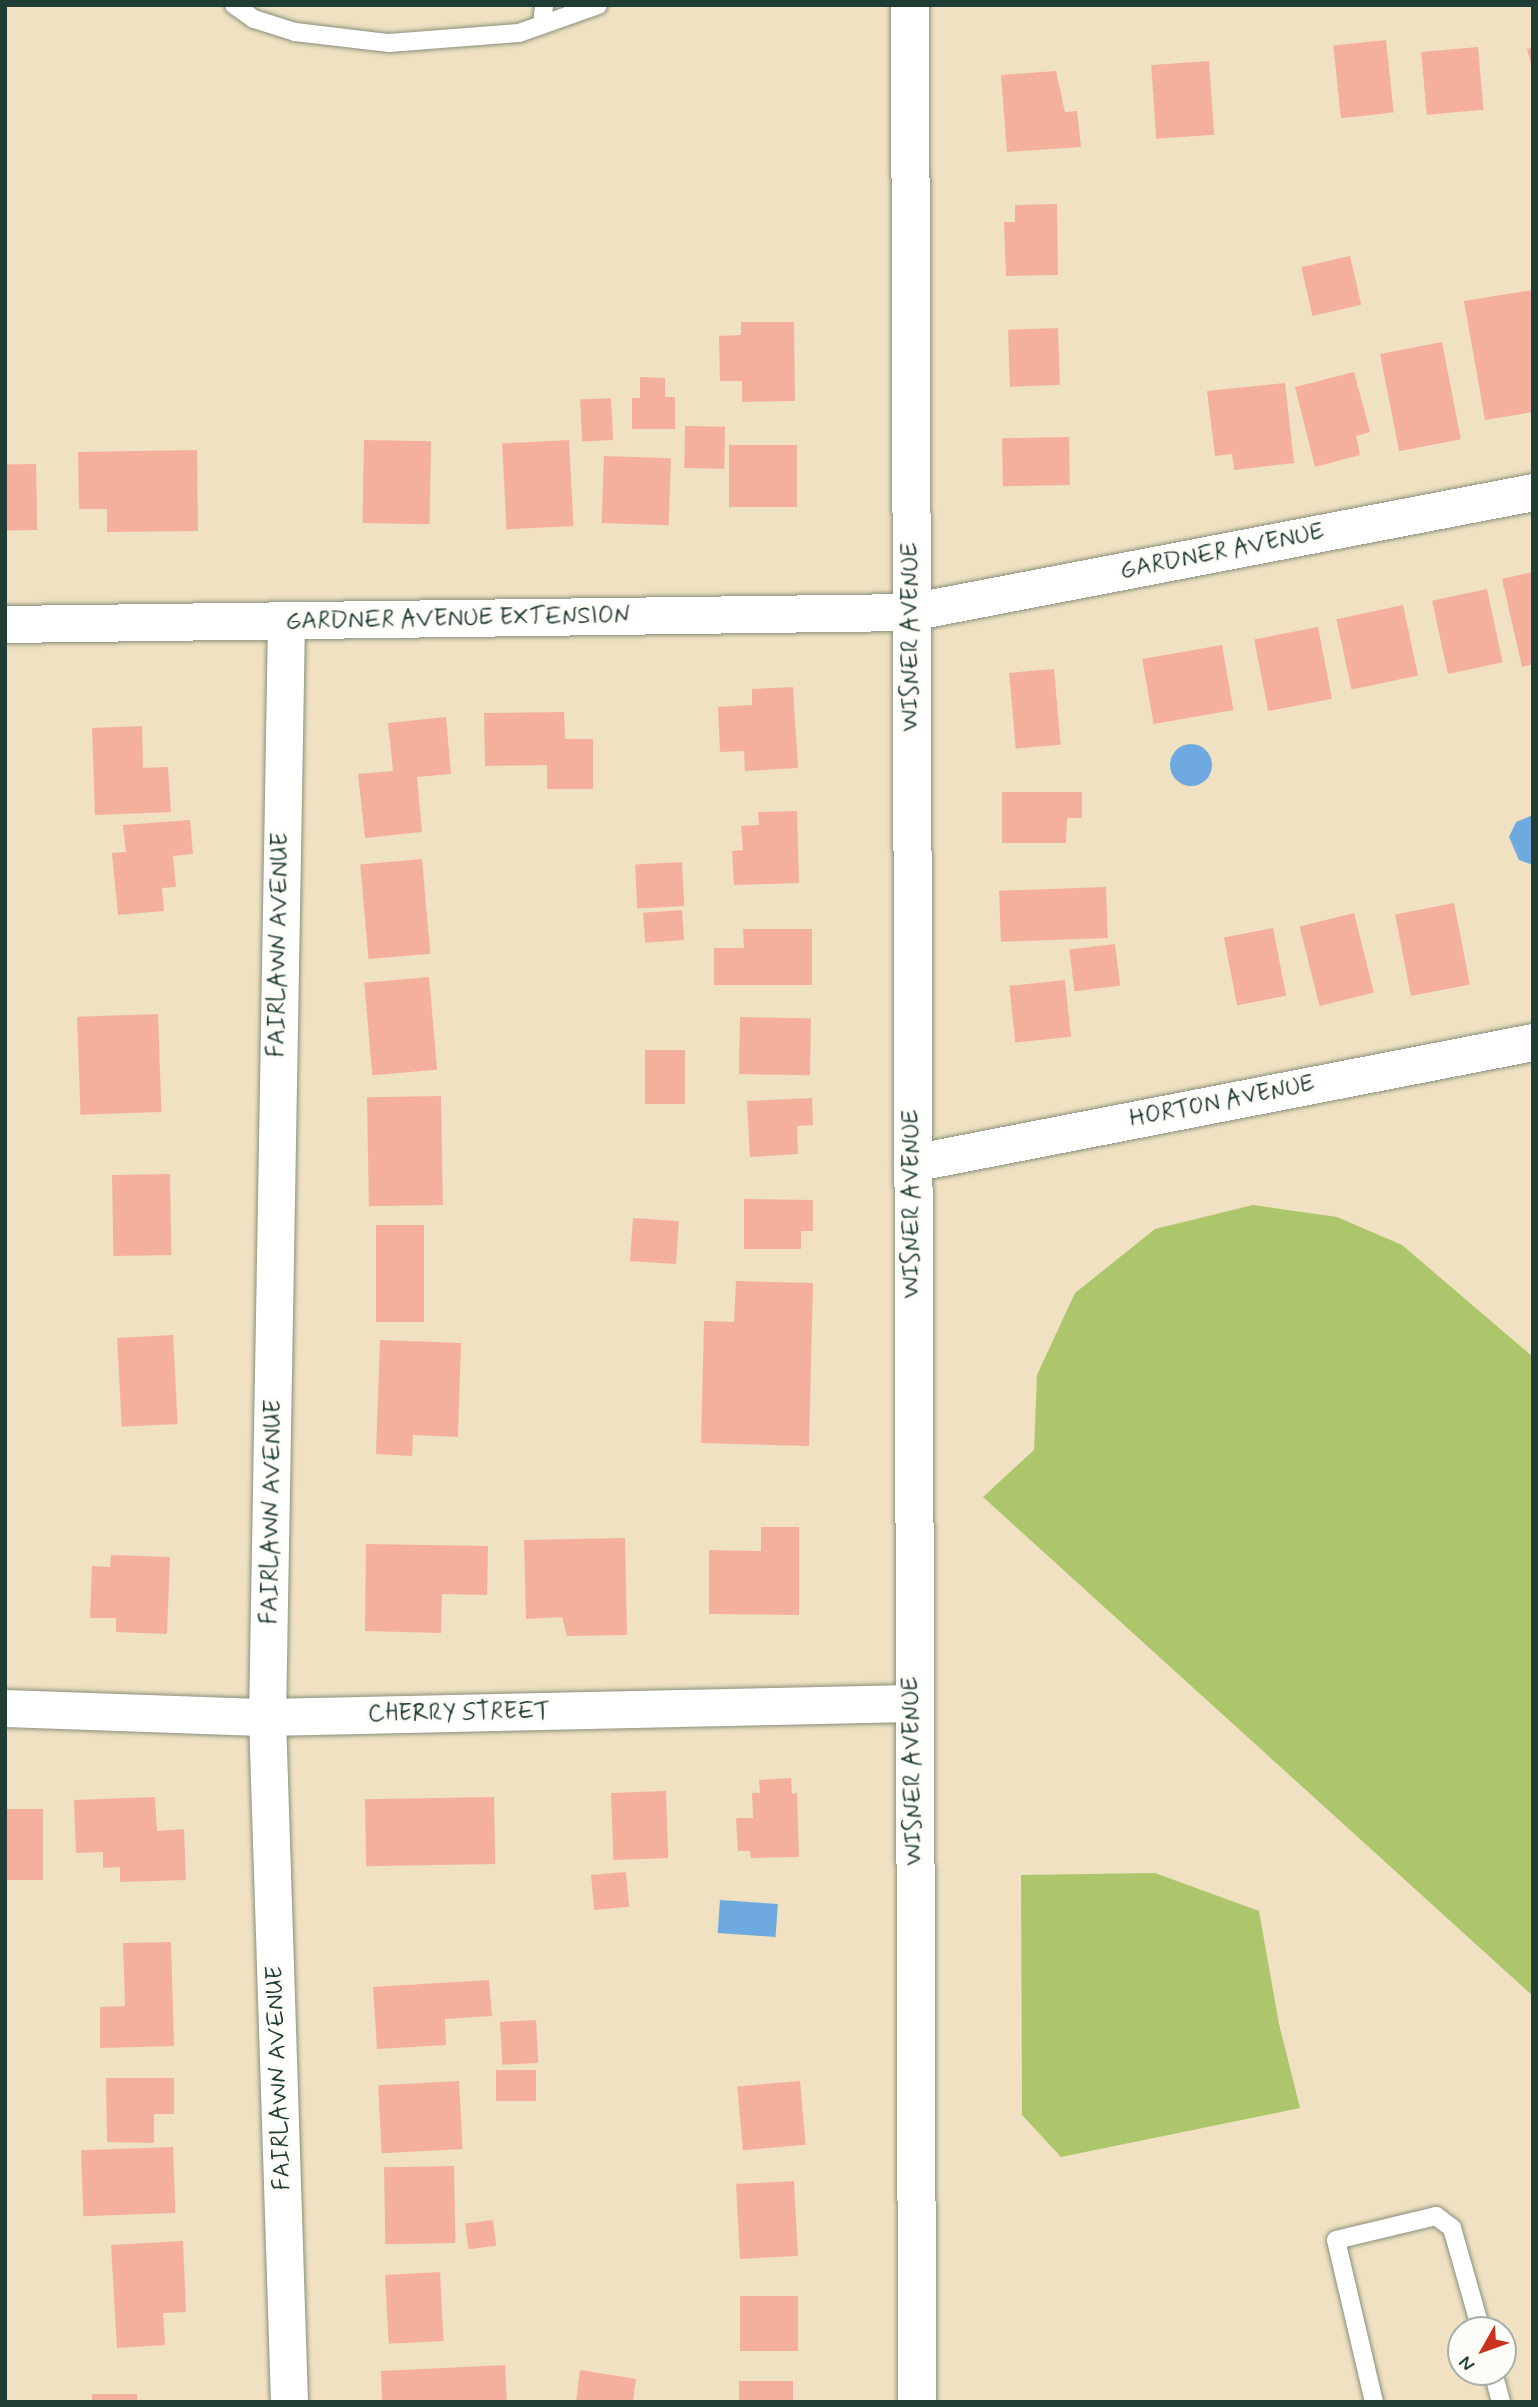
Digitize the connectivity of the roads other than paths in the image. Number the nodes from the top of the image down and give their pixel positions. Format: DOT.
graph roads {
  1 [pos="234,5"];
  2 [pos="544,5"];
  3 [pos="598,5"];
  4 [pos="910,5"];
  5 [pos="542,25"];
  6 [pos="1533,492"];
  7 [pos="911,612"];
  8 [pos="286,621"];
  9 [pos="5,624"];
  10 [pos="1533,1042"];
  11 [pos="912,1163"];
  12 [pos="912,1703"];
  13 [pos="5,1708"];
  14 [pos="267,1717"];
  15 [pos="1477,2316"];
  16 [pos="289,2402"];
  17 [pos="917,2402"];
  18 [pos="1374,2402"];
  1 -- 5 [label="lane"];
  2 -- 5 [label="lane"];
  3 -- 5 [label="lane"];
  4 -- 7 [label="street, WISNER AVENUE"];
  6 -- 7 [label="street, GARDNER AVENUE"];
  7 -- 8 [label="street, GARDNER AVENUE EXTENSION"];
  7 -- 11 [label="street, WISNER AVENUE"];
  8 -- 9 [label="street, GARDNER AVENUE EXTENSION"];
  8 -- 14 [label="street, FAIRLAWN AVENUE"];
  10 -- 11 [label="street, HORTON AVENUE"];
  11 -- 12 [label="street, WISNER AVENUE"];
  12 -- 14 [label="street, CHERRY STREET"];
  12 -- 17 [label="street, WISNER AVENUE"];
  13 -- 14 [label="street, CHERRY STREET"];
  14 -- 16 [label="street, FAIRLAWN AVENUE"];
  15 -- 18 [label="lane"];
}
